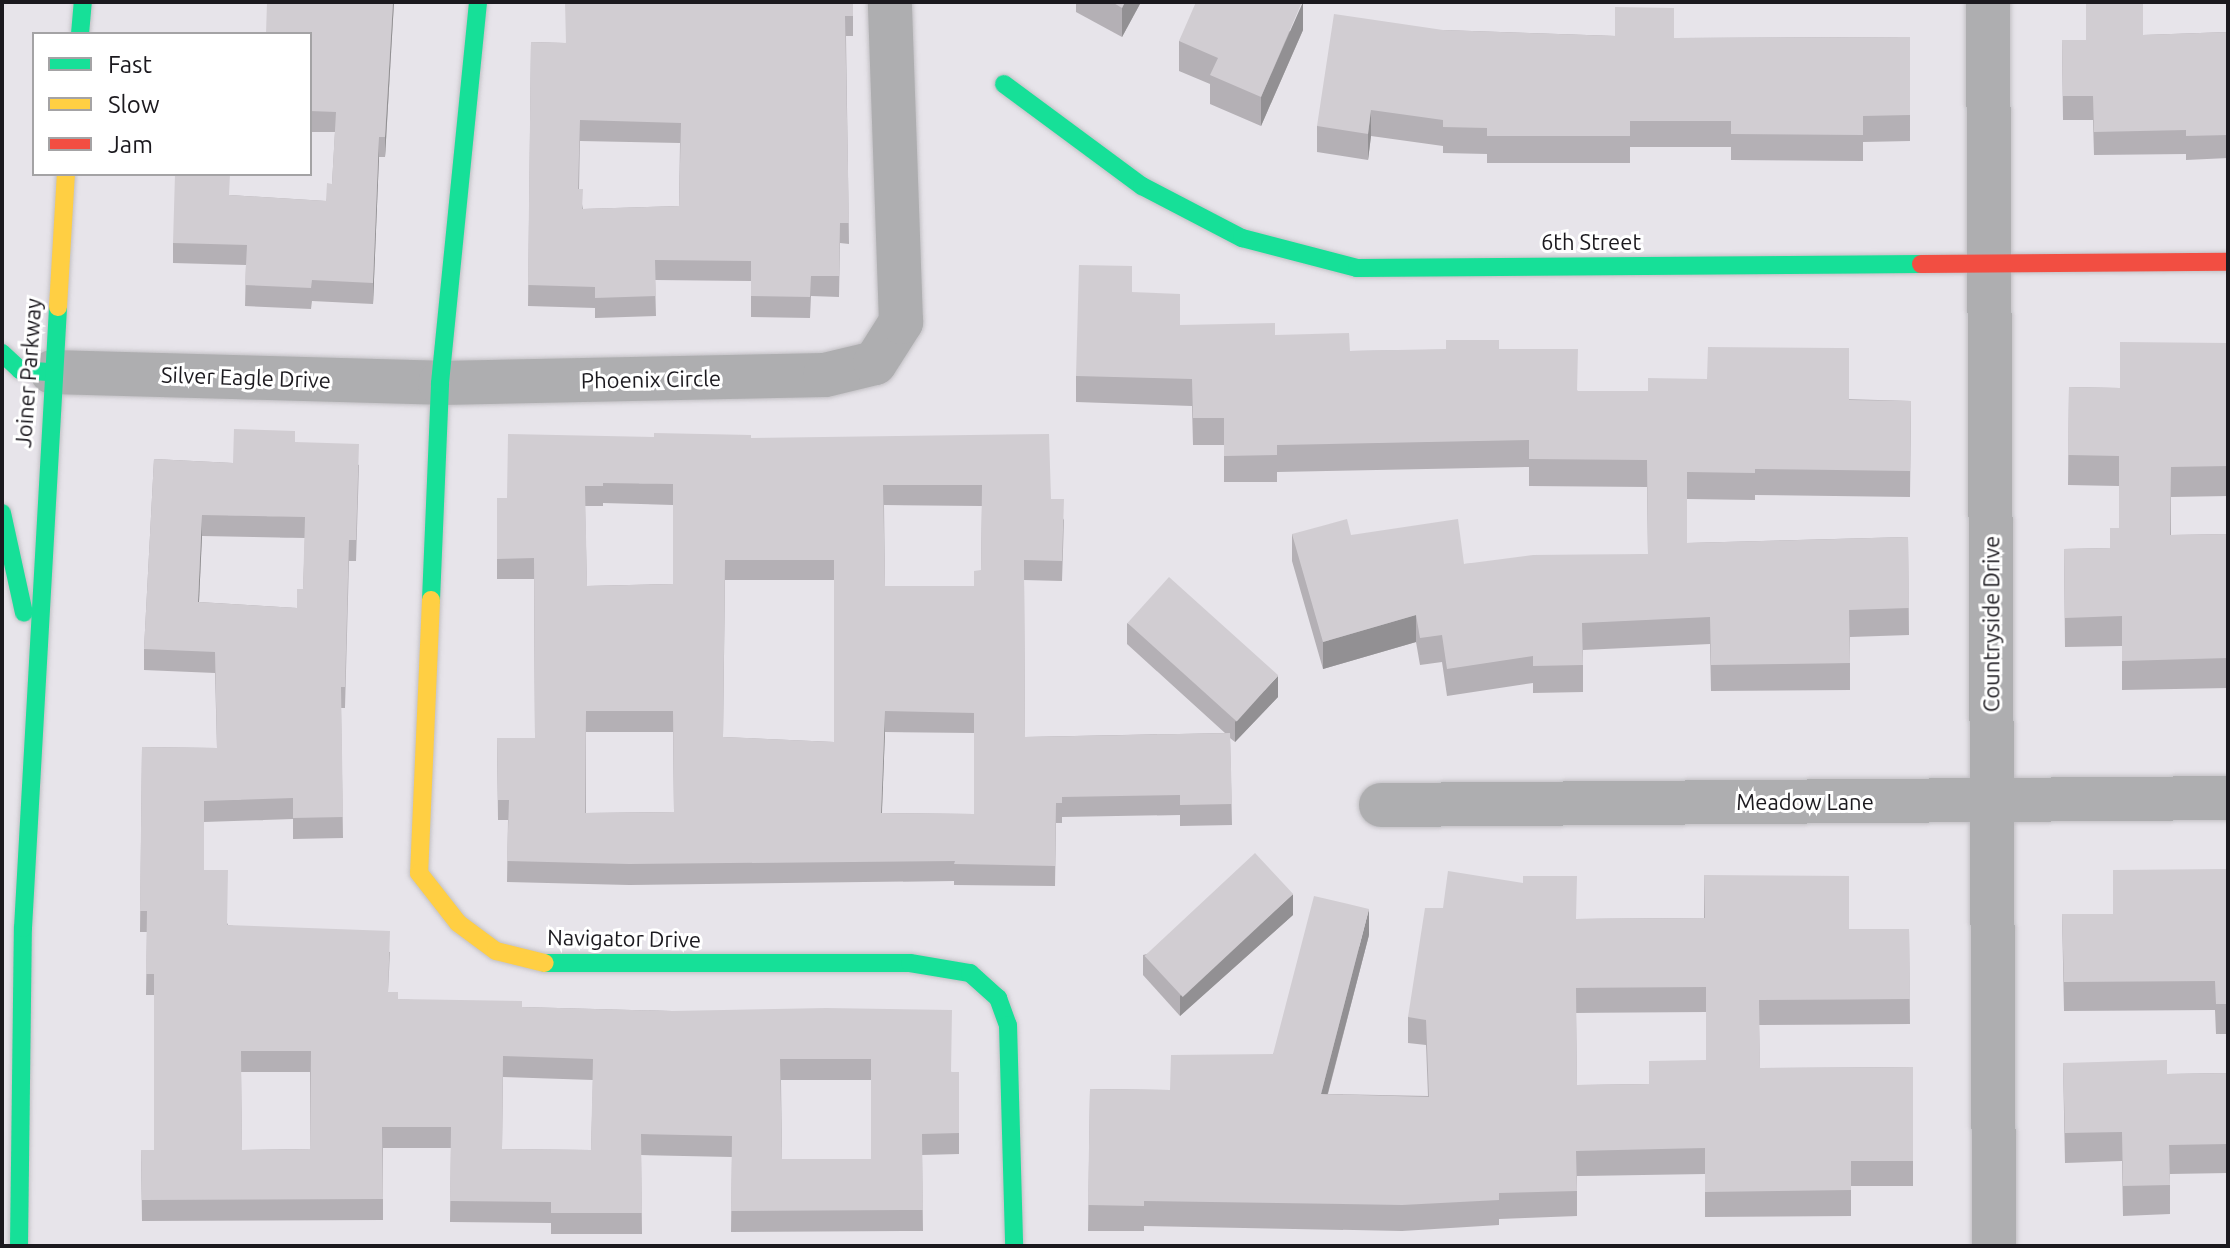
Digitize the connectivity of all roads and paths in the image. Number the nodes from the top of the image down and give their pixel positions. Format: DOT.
graph roads {
  1 [pos="83,2"];
  2 [pos="478,2"];
  3 [pos="890,2"];
  4 [pos="1988,2"];
  5 [pos="80,32"];
  6 [pos="1004,84"];
  7 [pos="66,176"];
  8 [pos="2228,262"];
  9 [pos="1989,264"];
  10 [pos="2,353"];
  11 [pos="52,372"];
  12 [pos="440,383"];
  13 [pos="2,513"];
  14 [pos="35,666"];
  15 [pos="2228,798"];
  16 [pos="1992,800"];
  17 [pos="1381,805"];
  18 [pos="19,1246"];
  19 [pos="1014,1246"];
  20 [pos="1994,1246"];
  1 -- 5 [label="street"];
  2 -- 12 [label="street"];
  3 -- 12 [label="street, Phoenix Circle"];
  4 -- 9 [label="street, Countryside Drive"];
  6 -- 9 [label="street, 6th Street"];
  7 -- 11 [label="street, Joiner Parkway"];
  8 -- 9 [label="street, 6th Street"];
  9 -- 16 [label="street, Countryside Drive"];
  10 -- 11 [label="street"];
  11 -- 12 [label="street, Silver Eagle Drive"];
  11 -- 14 [label="street, Joiner Parkway"];
  12 -- 19 [label="street, Navigator Drive"];
  13 -- 14 [label="street"];
  14 -- 18 [label="street, Joiner Parkway"];
  15 -- 16 [label="street, Meadow Lane"];
  16 -- 17 [label="street, Meadow Lane"];
  16 -- 20 [label="street, Countryside Drive"];
}
